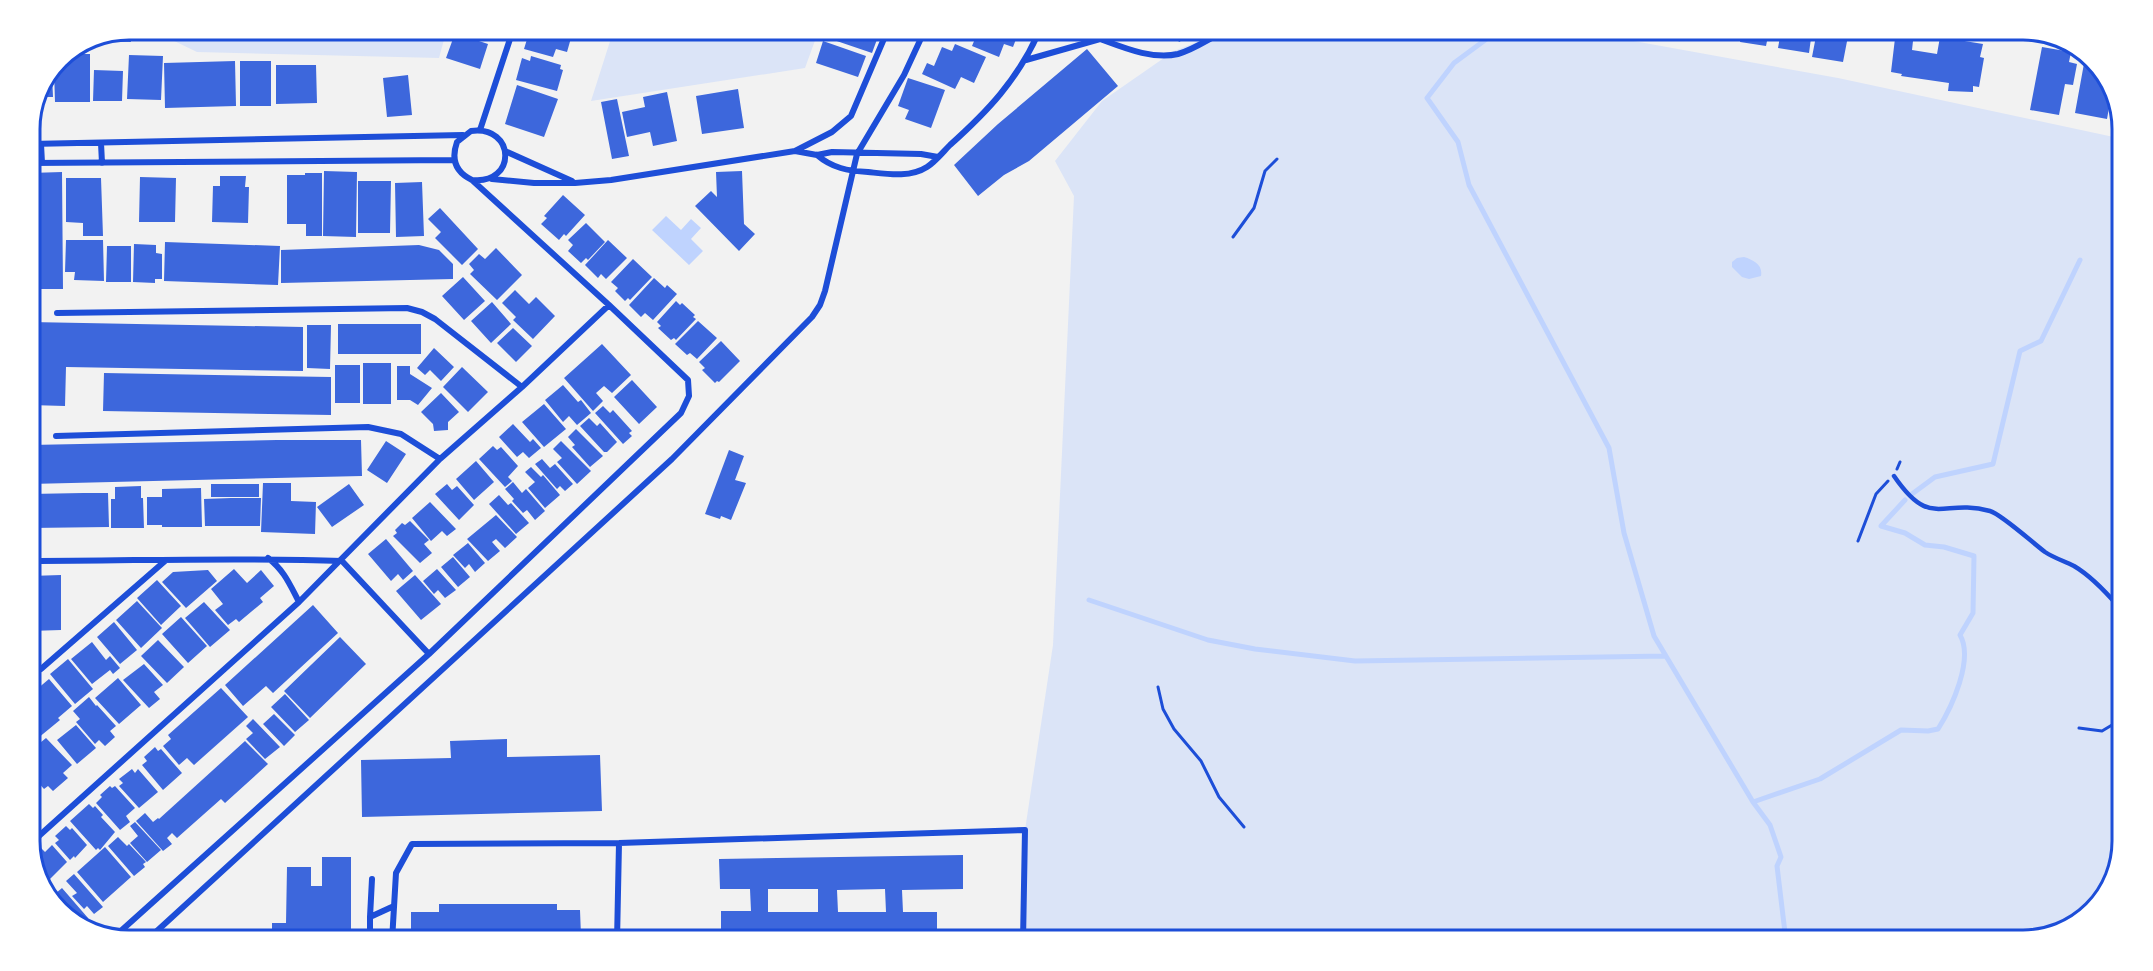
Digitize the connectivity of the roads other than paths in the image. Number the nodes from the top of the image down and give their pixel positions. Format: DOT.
graph roads {
  1 [pos="508,41"];
  2 [pos="882,41"];
  3 [pos="920,41"];
  4 [pos="1035,41"];
  5 [pos="1094,41"];
  6 [pos="1107,41"];
  7 [pos="1205,41"];
  8 [pos="1026,60"];
  9 [pos="480,130"];
  10 [pos="463,135"];
  11 [pos="101,143"];
  12 [pos="41,144"];
  13 [pos="505,151"];
  14 [pos="795,151"];
  15 [pos="857,154"];
  16 [pos="817,155"];
  17 [pos="938,157"];
  18 [pos="454,160"];
  19 [pos="42,163"];
  20 [pos="102,163"];
  21 [pos="854,171"];
  22 [pos="491,179"];
  23 [pos="472,180"];
  24 [pos="575,183"];
  25 [pos="609,305"];
  26 [pos="57,313"];
  27 [pos="522,387"];
  28 [pos="56,436"];
  29 [pos="440,459"];
  30 [pos="1894,476"];
  31 [pos="267,558"];
  32 [pos="41,561"];
  33 [pos="165,561"];
  34 [pos="342,561"];
  35 [pos="2112,599"];
  36 [pos="300,602"];
  37 [pos="429,654"];
  38 [pos="41,669"];
  39 [pos="41,834"];
  40 [pos="619,843"];
  41 [pos="372,879"];
  42 [pos="394,906"];
  43 [pos="370,917"];
  44 [pos="122,930"];
  45 [pos="158,930"];
  46 [pos="370,930"];
  47 [pos="393,930"];
  48 [pos="617,930"];
  49 [pos="1023,930"];
  1 -- 9 [label="street"];
  2 -- 14 [label="street"];
  3 -- 15 [label="street"];
  4 -- 8 [label="street"];
  5 -- 8 [label="street"];
  6 -- 7 [label="street"];
  8 -- 17 [label="street"];
  9 -- 10 [label="street"];
  9 -- 13 [label="street"];
  10 -- 11 [label="street"];
  10 -- 18 [label="street"];
  11 -- 12 [label="street"];
  11 -- 20 [label="street"];
  12 -- 19 [label="street"];
  13 -- 22 [label="street"];
  13 -- 24 [label="street"];
  14 -- 16 [label="street"];
  14 -- 24 [label="street"];
  15 -- 16 [label="street"];
  15 -- 17 [label="street"];
  15 -- 21 [label="street"];
  16 -- 21 [label="street"];
  17 -- 21 [label="street"];
  18 -- 20 [label="street"];
  18 -- 23 [label="street"];
  19 -- 20 [label="street"];
  21 -- 45 [label="street"];
  22 -- 23 [label="street"];
  22 -- 24 [label="street"];
  23 -- 25 [label="street"];
  25 -- 27 [label="street"];
  25 -- 37 [label="street"];
  26 -- 27 [label="street"];
  27 -- 29 [label="street"];
  28 -- 29 [label="street"];
  29 -- 34 [label="street"];
  30 -- 35 [label="lane"];
  31 -- 33 [label="street"];
  31 -- 34 [label="street"];
  31 -- 36 [label="street"];
  32 -- 33 [label="street"];
  33 -- 38 [label="street"];
  34 -- 36 [label="street"];
  34 -- 37 [label="street"];
  36 -- 39 [label="street"];
  37 -- 44 [label="street"];
  40 -- 42 [label="street"];
  40 -- 48 [label="street"];
  40 -- 49 [label="street"];
  41 -- 43 [label="street"];
  42 -- 43 [label="street"];
  42 -- 47 [label="street"];
  43 -- 46 [label="street"];
}
